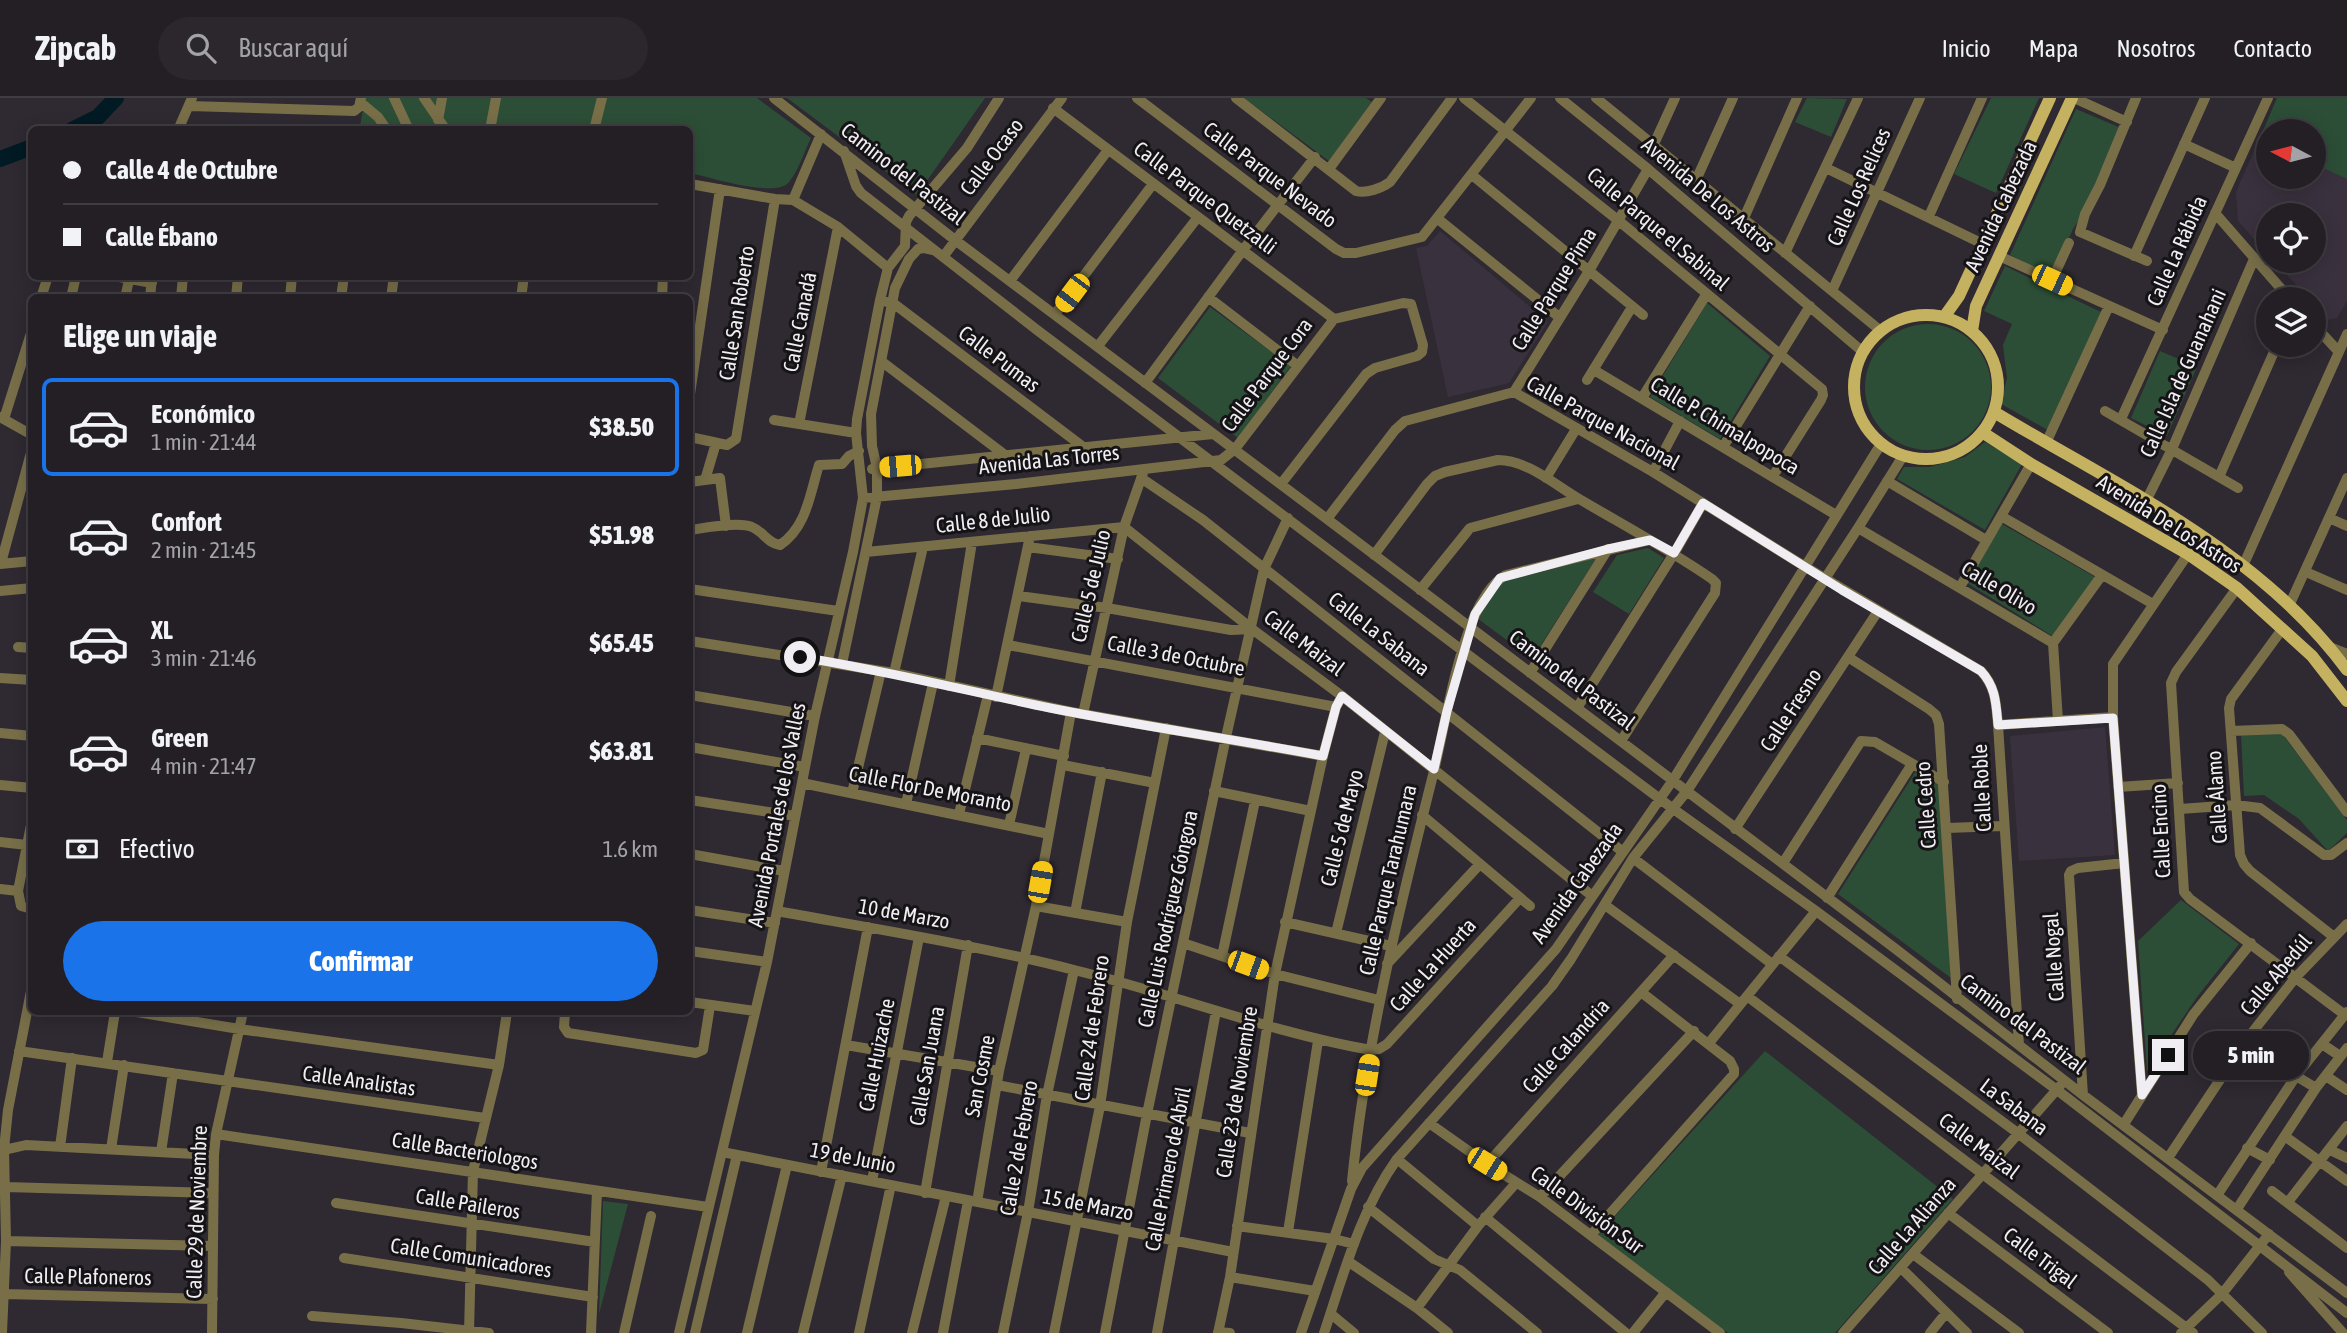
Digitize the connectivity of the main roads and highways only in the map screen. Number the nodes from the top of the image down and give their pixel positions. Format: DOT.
graph roads {
  1 [pos="2050,98"];
  2 [pos="2073,98"];
  3 [pos="1944,317"];
  4 [pos="1972,331"];
  5 [pos="1994,412"];
  6 [pos="1982,432"];
  7 [pos="2221,549"];
  8 [pos="2210,569"];
  9 [pos="2347,670"];
  10 [pos="2347,701"];
  1 -- 3 [label="main road, Avenida Cabezada"];
  2 -- 4 [label="main road, Avenida Cabezada"];
  3 -- 4 [label="main road"];
  3 -- 6 [label="main road"];
  4 -- 5 [label="main road"];
  5 -- 6 [label="main road"];
  5 -- 7 [label="main road, Avenida De Los Astros"];
  6 -- 8 [label="main road, Avenida De Los Astros"];
  7 -- 8 [label="main road"];
  7 -- 9 [label="main road, Avenida De Los Astros"];
  8 -- 10 [label="main road, Avenida De Los Astros"];
}
